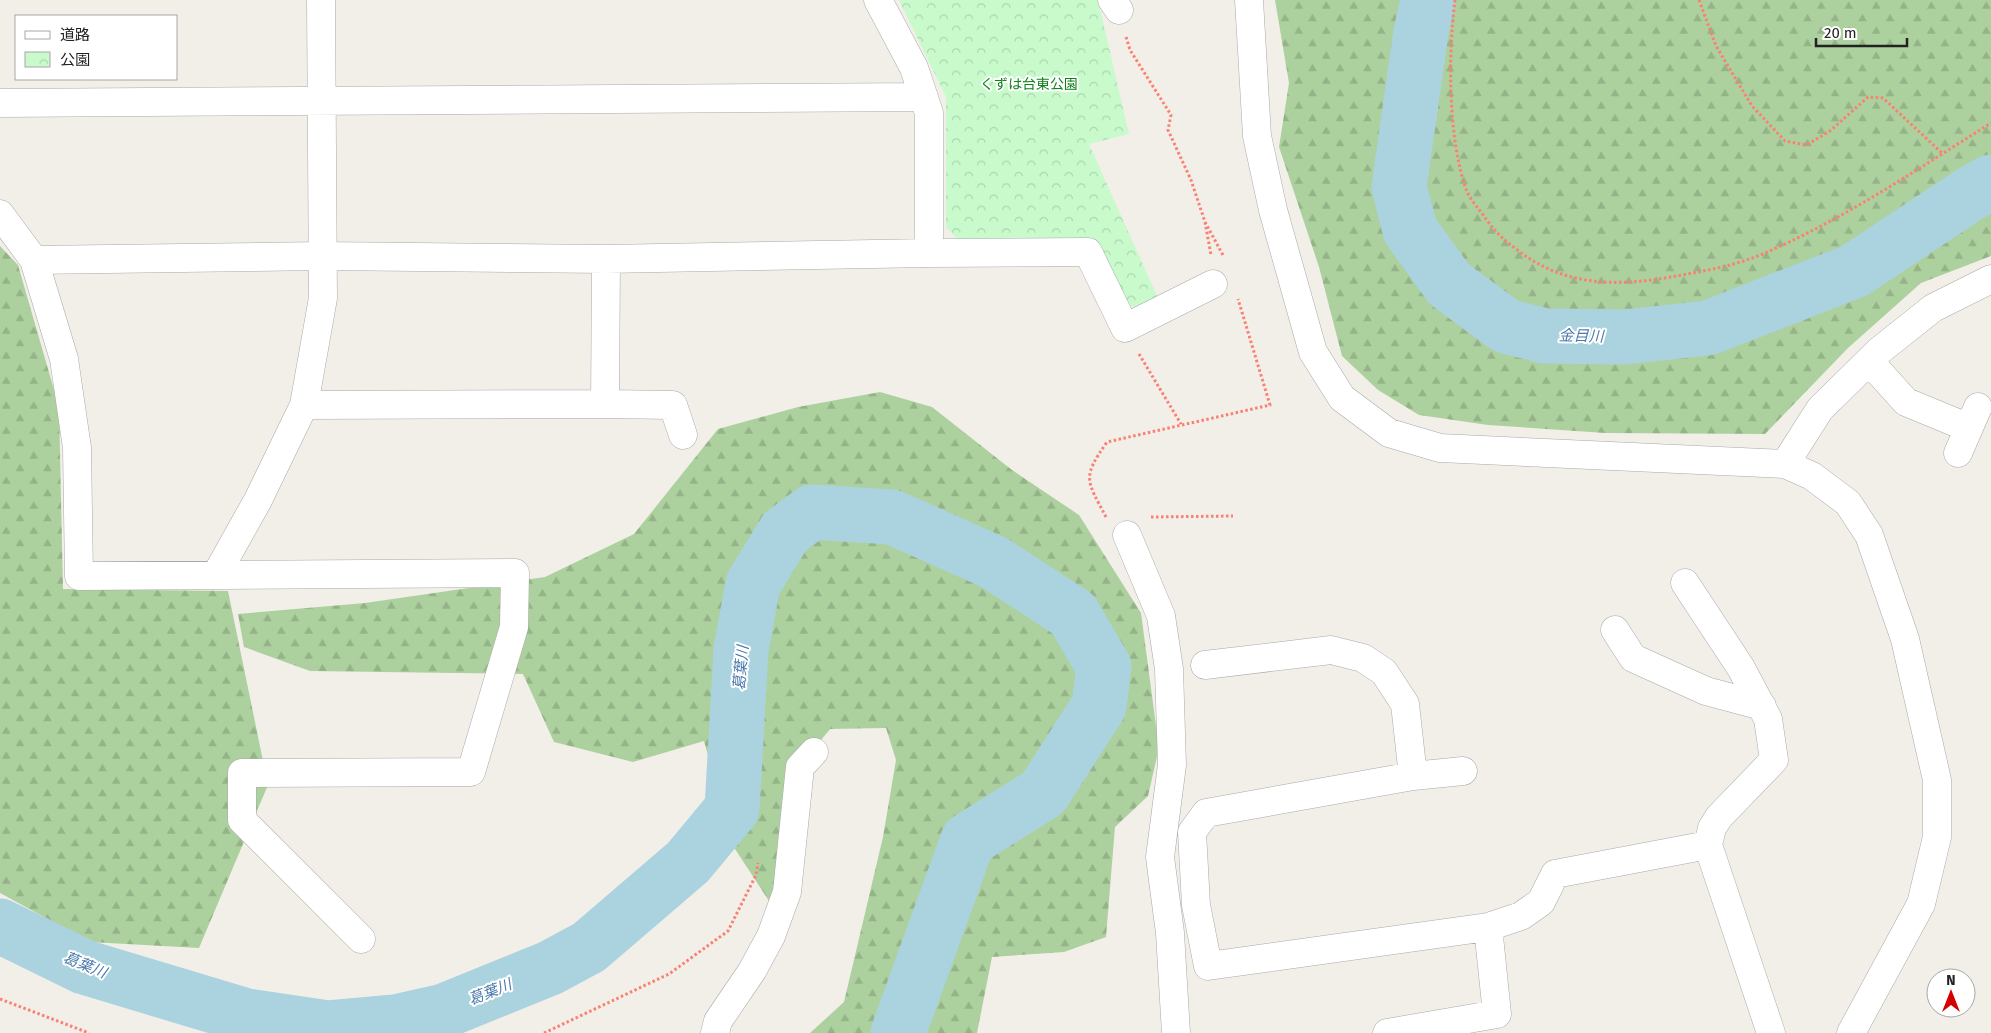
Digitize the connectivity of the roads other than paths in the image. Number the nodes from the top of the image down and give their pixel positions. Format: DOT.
graph roads {
  1 [pos="321,0"];
  2 [pos="878,0"];
  3 [pos="1249,0"];
  4 [pos="924,97"];
  5 [pos="321,101"];
  6 [pos="0,103"];
  7 [pos="0,214"];
  8 [pos="928,253"];
  9 [pos="323,256"];
  10 [pos="606,259"];
  11 [pos="34,260"];
  12 [pos="1991,279"];
  13 [pos="1225,289"];
  14 [pos="1868,361"];
  15 [pos="605,404"];
  16 [pos="304,406"];
  17 [pos="683,435"];
  18 [pos="1958,453"];
  19 [pos="1784,464"];
  20 [pos="1136,526"];
  21 [pos="216,575"];
  22 [pos="1685,583"];
  23 [pos="1615,630"];
  24 [pos="1205,665"];
  25 [pos="1762,706"];
  26 [pos="814,752"];
  27 [pos="1463,771"];
  28 [pos="1413,776"];
  29 [pos="1708,845"];
  30 [pos="1196,905"];
  31 [pos="1167,908"];
  32 [pos="1488,926"];
  33 [pos="361,939"];
  34 [pos="716,1033"];
  35 [pos="1176,1033"];
  36 [pos="1387,1033"];
  37 [pos="1771,1033"];
  38 [pos="1851,1033"];
  1 -- 5 [label="street"];
  2 -- 4 [label="street"];
  3 -- 19 [label="street"];
  4 -- 5 [label="street"];
  4 -- 8 [label="street"];
  5 -- 6 [label="street"];
  5 -- 9 [label="street"];
  7 -- 11 [label="street"];
  8 -- 10 [label="street"];
  8 -- 13 [label="street"];
  9 -- 10 [label="street"];
  9 -- 11 [label="street"];
  9 -- 16 [label="street"];
  10 -- 15 [label="street"];
  11 -- 21 [label="street"];
  12 -- 14 [label="street"];
  14 -- 18 [label="street"];
  14 -- 19 [label="street"];
  15 -- 16 [label="street"];
  15 -- 17 [label="street"];
  16 -- 21 [label="street"];
  19 -- 38 [label="street"];
  20 -- 31 [label="street"];
  21 -- 33 [label="street"];
  22 -- 25 [label="street"];
  23 -- 25 [label="street"];
  24 -- 28 [label="street"];
  25 -- 29 [label="street"];
  26 -- 34 [label="street"];
  27 -- 28 [label="street"];
  28 -- 30 [label="street"];
  29 -- 32 [label="street"];
  29 -- 37 [label="street"];
  30 -- 31 [label="street"];
  30 -- 32 [label="street"];
  31 -- 35 [label="street"];
  32 -- 36 [label="street"];
}
